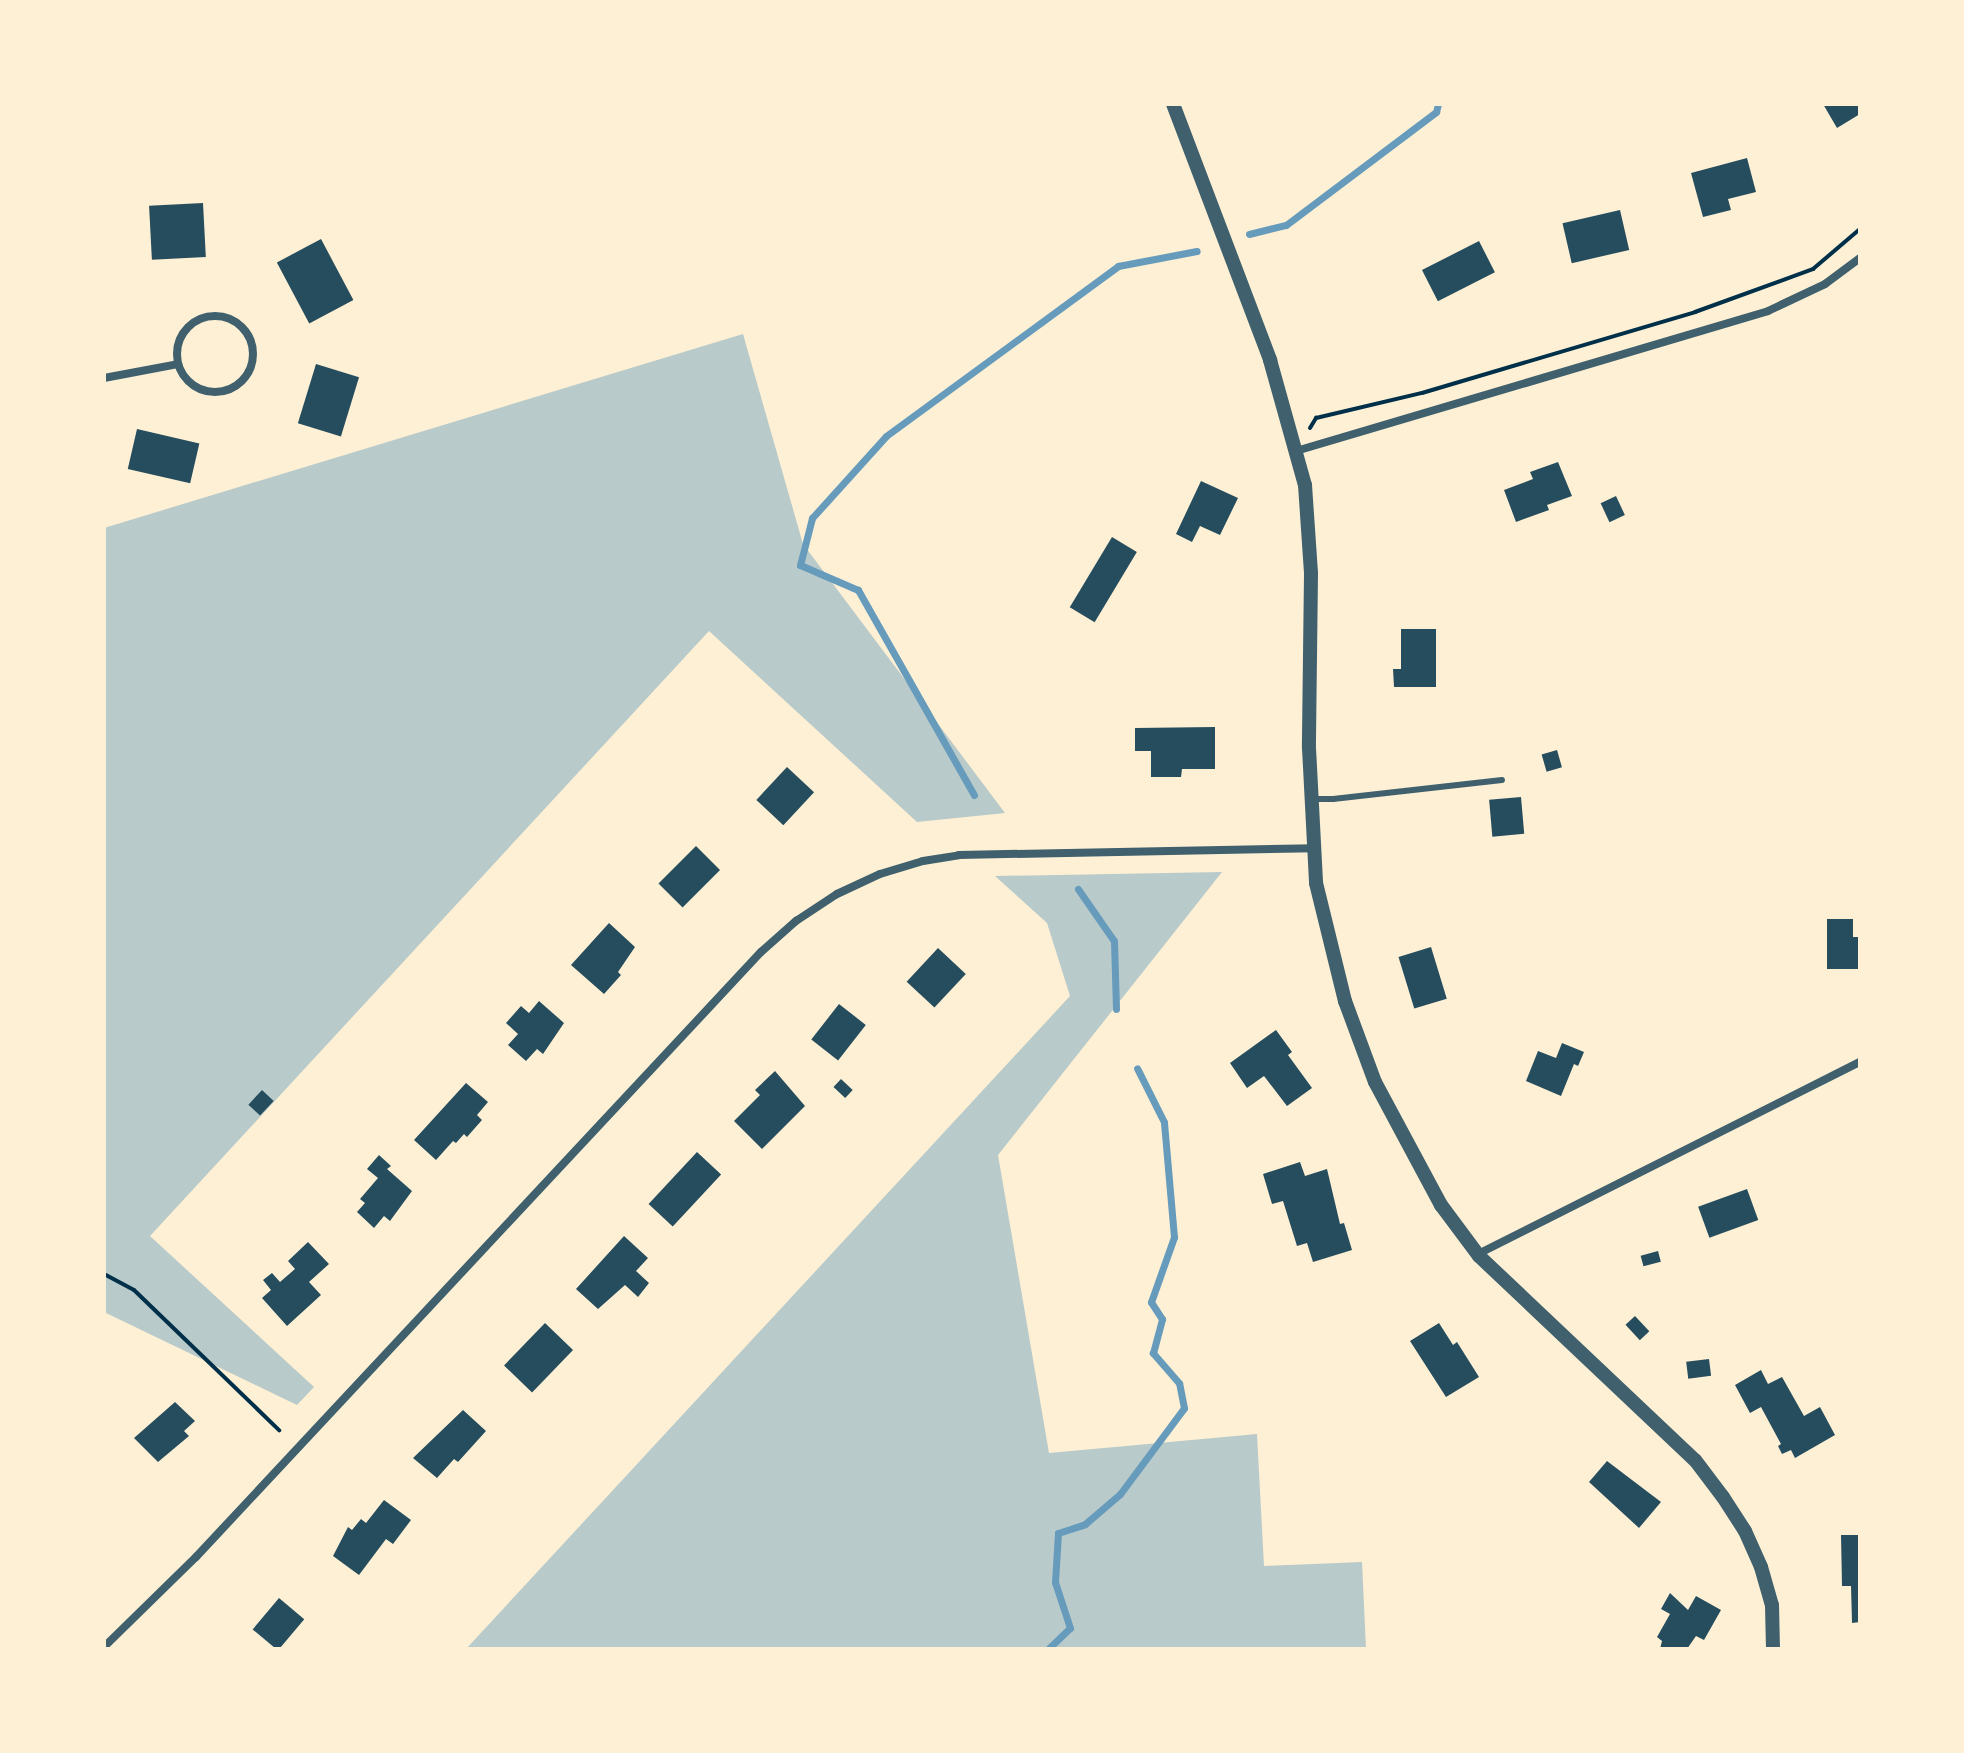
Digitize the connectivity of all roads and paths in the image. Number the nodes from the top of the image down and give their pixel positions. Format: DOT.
graph roads {
  1 [pos="1173,104"];
  2 [pos="1860,229"];
  3 [pos="1860,258"];
  4 [pos="178,364"];
  5 [pos="104,378"];
  6 [pos="1296,451"];
  7 [pos="1502,780"];
  8 [pos="1311,799"];
  9 [pos="1314,848"];
  10 [pos="1860,1062"];
  11 [pos="1478,1254"];
  12 [pos="104,1274"];
  13 [pos="279,1430"];
  14 [pos="104,1647"];
  15 [pos="1773,1649"];
  1 -- 6 [label="street"];
  2 -- 6 [label="path"];
  3 -- 6 [label="street"];
  4 -- 4 [label="street"];
  4 -- 5 [label="street"];
  6 -- 8 [label="street"];
  7 -- 8 [label="lane"];
  8 -- 9 [label="street"];
  9 -- 11 [label="street"];
  9 -- 14 [label="street"];
  10 -- 11 [label="street"];
  11 -- 15 [label="street"];
  12 -- 13 [label="path"];
}
